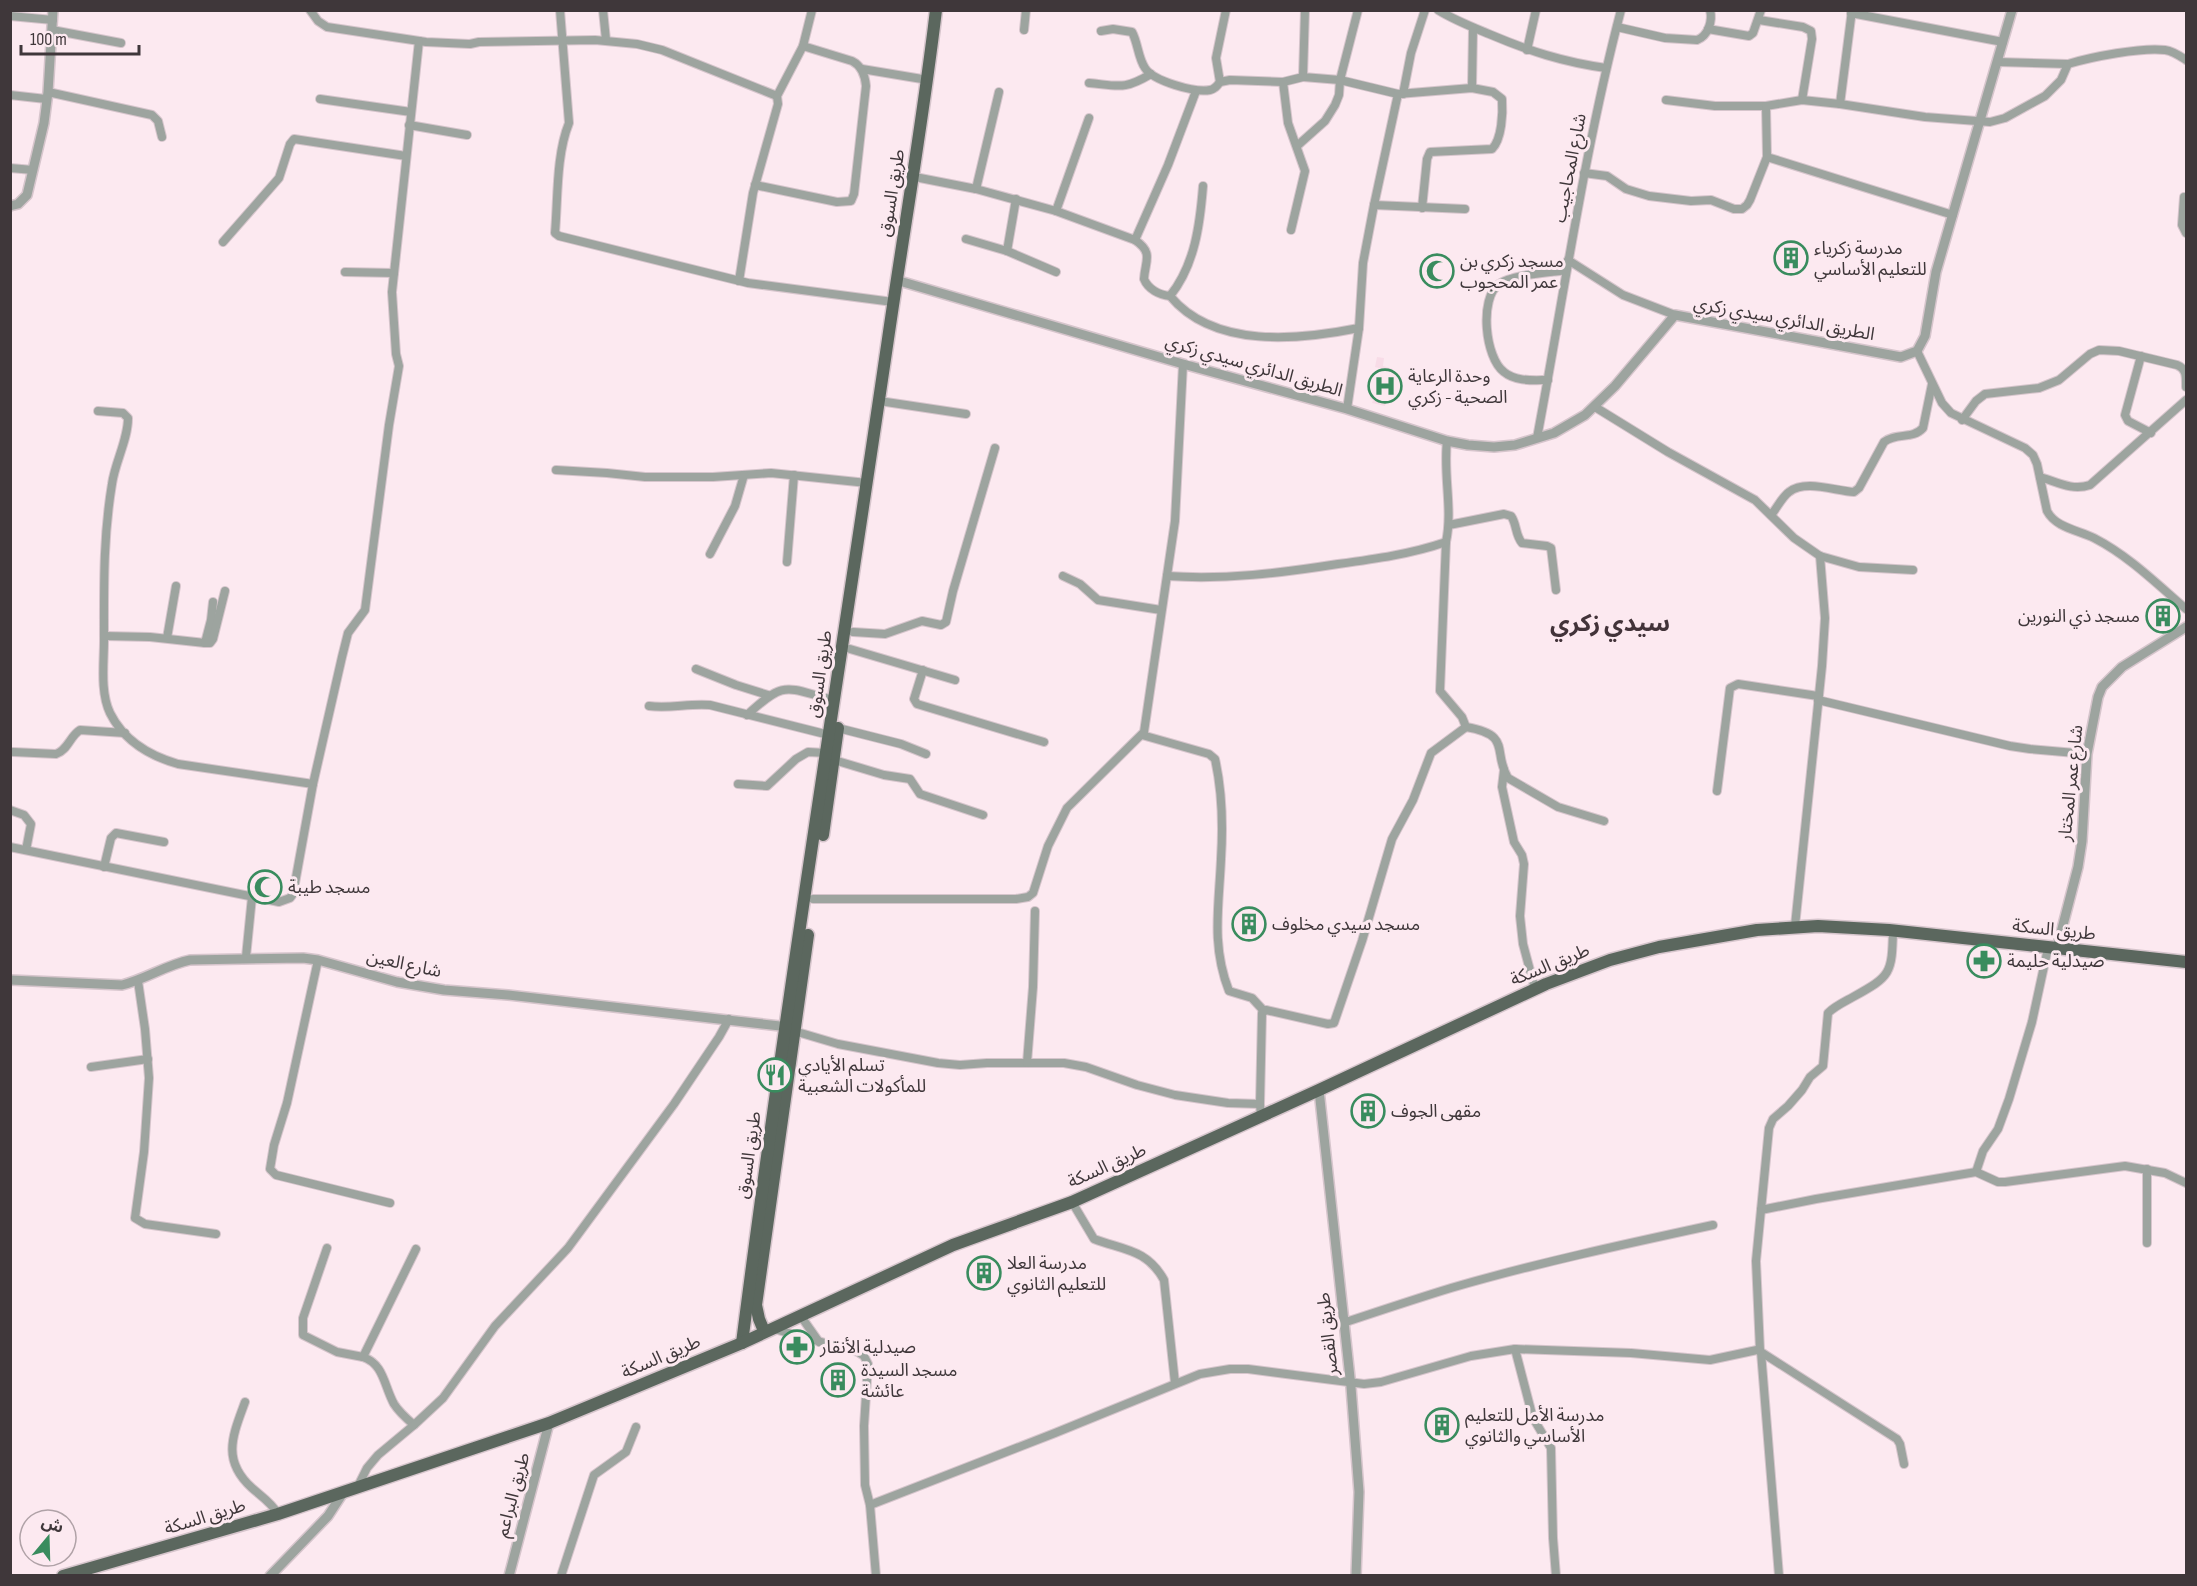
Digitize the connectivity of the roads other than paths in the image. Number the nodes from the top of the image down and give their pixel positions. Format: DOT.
graph roads {
  1 [pos="310,10"];
  2 [pos="560,10"];
  3 [pos="603,10"];
  4 [pos="812,10"];
  5 [pos="936,10"];
  6 [pos="943,10"];
  7 [pos="1026,10"];
  8 [pos="1226,10"];
  9 [pos="1305,10"];
  10 [pos="1358,10"];
  11 [pos="1425,10"];
  12 [pos="1438,10"];
  13 [pos="1536,10"];
  14 [pos="1621,10"];
  15 [pos="1710,10"];
  16 [pos="1761,10"];
  17 [pos="2012,10"];
  18 [pos="1852,12"];
  19 [pos="53,15"];
  20 [pos="10,16"];
  21 [pos="1759,20"];
  22 [pos="1617,27"];
  23 [pos="1473,28"];
  24 [pos="1708,29"];
  25 [pos="52,30"];
  26 [pos="1024,30"];
  27 [pos="1101,31"];
  28 [pos="561,40"];
  29 [pos="606,40"];
  30 [pos="419,41"];
  31 [pos="2003,42"];
  32 [pos="121,43"];
  33 [pos="802,46"];
  34 [pos="1527,50"];
  35 [pos="2187,60"];
  36 [pos="1997,62"];
  37 [pos="2068,64"];
  38 [pos="1606,68"];
  39 [pos="862,69"];
  40 [pos="1151,74"];
  41 [pos="1303,77"];
  42 [pos="928,80"];
  43 [pos="1340,80"];
  44 [pos="1220,82"];
  45 [pos="1283,82"];
  46 [pos="1089,83"];
  47 [pos="1472,88"];
  48 [pos="1196,91"];
  49 [pos="999,92"];
  50 [pos="1401,94"];
  51 [pos="47,95"];
  52 [pos="10,96"];
  53 [pos="777,96"];
  54 [pos="320,99"];
  55 [pos="1666,100"];
  56 [pos="1802,100"];
  57 [pos="1840,104"];
  58 [pos="1766,106"];
  59 [pos="411,112"];
  60 [pos="1089,118"];
  61 [pos="1980,122"];
  62 [pos="409,125"];
  63 [pos="467,135"];
  64 [pos="162,137"];
  65 [pos="1297,146"];
  66 [pos="406,156"];
  67 [pos="1767,157"];
  68 [pos="10,168"];
  69 [pos="33,170"];
  70 [pos="1584,173"];
  71 [pos="920,178"];
  72 [pos="755,185"];
  73 [pos="1203,186"];
  74 [pos="976,189"];
  75 [pos="2184,196"];
  76 [pos="1016,200"];
  77 [pos="1374,205"];
  78 [pos="10,206"];
  79 [pos="1422,208"];
  80 [pos="1464,209"];
  81 [pos="1056,211"];
  82 [pos="1953,215"];
  83 [pos="1291,230"];
  84 [pos="2187,233"];
  85 [pos="966,239"];
  86 [pos="1135,240"];
  87 [pos="223,242"];
  88 [pos="1007,251"];
  89 [pos="1568,260"];
  90 [pos="1566,270"];
  91 [pos="345,272"];
  92 [pos="1056,272"];
  93 [pos="394,273"];
  94 [pos="900,280"];
  95 [pos="739,281"];
  96 [pos="1170,296"];
  97 [pos="893,302"];
  98 [pos="1675,315"];
  99 [pos="1359,328"];
  100 [pos="1917,351"];
  101 [pos="2141,356"];
  102 [pos="1184,364"];
  103 [pos="1548,380"];
  104 [pos="1932,384"];
  105 [pos="2187,387"];
  106 [pos="2187,400"];
  107 [pos="886,402"];
  108 [pos="1595,407"];
  109 [pos="1347,409"];
  110 [pos="98,411"];
  111 [pos="966,414"];
  112 [pos="1962,420"];
  113 [pos="2151,433"];
  114 [pos="1537,438"];
  115 [pos="1447,441"];
  116 [pos="995,448"];
  117 [pos="556,470"];
  118 [pos="744,475"];
  119 [pos="794,475"];
  120 [pos="2040,477"];
  121 [pos="867,483"];
  122 [pos="1772,515"];
  123 [pos="1449,525"];
  124 [pos="1446,542"];
  125 [pos="710,555"];
  126 [pos="1820,556"];
  127 [pos="787,562"];
  128 [pos="1913,570"];
  129 [pos="1064,576"];
  130 [pos="1167,576"];
  131 [pos="176,586"];
  132 [pos="1556,590"];
  133 [pos="225,591"];
  134 [pos="213,602"];
  135 [pos="2187,609"];
  136 [pos="1161,610"];
  137 [pos="2187,627"];
  138 [pos="853,632"];
  139 [pos="104,636"];
  140 [pos="167,638"];
  141 [pos="205,643"];
  142 [pos="850,649"];
  143 [pos="696,669"];
  144 [pos="923,670"];
  145 [pos="955,680"];
  146 [pos="768,695"];
  147 [pos="1818,698"];
  148 [pos="834,700"];
  149 [pos="649,706"];
  150 [pos="747,715"];
  151 [pos="1466,727"];
  152 [pos="834,731"];
  153 [pos="124,733"];
  154 [pos="1142,735"];
  155 [pos="1044,742"];
  156 [pos="13,752"];
  157 [pos="926,754"];
  158 [pos="2087,754"];
  159 [pos="830,757"];
  160 [pos="1504,770"];
  161 [pos="314,784"];
  162 [pos="738,784"];
  163 [pos="1717,791"];
  164 [pos="10,810"];
  165 [pos="983,815"];
  166 [pos="1604,821"];
  167 [pos="164,842"];
  168 [pos="10,847"];
  169 [pos="26,850"];
  170 [pos="104,867"];
  171 [pos="252,897"];
  172 [pos="813,898"];
  173 [pos="1035,911"];
  174 [pos="1795,926"];
  175 [pos="1893,930"];
  176 [pos="2053,948"];
  177 [pos="246,957"];
  178 [pos="318,960"];
  179 [pos="2187,962"];
  180 [pos="10,980"];
  181 [pos="138,981"];
  182 [pos="1535,989"];
  183 [pos="1264,1011"];
  184 [pos="729,1019"];
  185 [pos="791,1028"];
  186 [pos="147,1059"];
  187 [pos="1027,1063"];
  188 [pos="92,1067"];
  189 [pos="1319,1090"];
  190 [pos="1261,1110"];
  191 [pos="2147,1169"];
  192 [pos="1976,1172"];
  193 [pos="2187,1183"];
  194 [pos="1072,1202"];
  195 [pos="390,1203"];
  196 [pos="1761,1210"];
  197 [pos="1713,1225"];
  198 [pos="216,1234"];
  199 [pos="2147,1243"];
  200 [pos="327,1248"];
  201 [pos="416,1249"];
  202 [pos="800,1315"];
  203 [pos="1343,1323"];
  204 [pos="768,1330"];
  205 [pos="819,1342"];
  206 [pos="742,1343"];
  207 [pos="1515,1349"];
  208 [pos="1760,1351"];
  209 [pos="363,1357"];
  210 [pos="1175,1383"];
  211 [pos="1350,1383"];
  212 [pos="245,1402"];
  213 [pos="549,1423"];
  214 [pos="414,1425"];
  215 [pos="636,1427"];
  216 [pos="1904,1464"];
  217 [pos="357,1489"];
  218 [pos="343,1493"];
  219 [pos="870,1505"];
  220 [pos="278,1514"];
  221 [pos="63,1575"];
  222 [pos="270,1575"];
  223 [pos="509,1575"];
  224 [pos="561,1575"];
  225 [pos="876,1575"];
  226 [pos="1356,1575"];
  227 [pos="1556,1575"];
  228 [pos="1779,1575"];
  1 -- 30 [label="street"];
  2 -- 28 [label="street"];
  3 -- 29 [label="street"];
  4 -- 33 [label="street"];
  5 -- 42 [label="main road, طريق السوق"];
  6 -- 71 [label="main road, طريق السوق"];
  7 -- 26 [label="street"];
  8 -- 44 [label="street"];
  9 -- 41 [label="street"];
  10 -- 43 [label="street"];
  11 -- 50 [label="street"];
  12 -- 23 [label="street"];
  13 -- 34 [label="street"];
  14 -- 22 [label="street, شارع المحاجيب"];
  15 -- 24 [label="street"];
  16 -- 21 [label="street"];
  17 -- 31 [label="street"];
  18 -- 31 [label="street"];
  18 -- 57 [label="street"];
  19 -- 20 [label="street"];
  19 -- 25 [label="street"];
  21 -- 24 [label="street"];
  21 -- 56 [label="street"];
  22 -- 24 [label="street"];
  22 -- 38 [label="street, شارع المحاجيب"];
  23 -- 34 [label="street"];
  23 -- 47 [label="street"];
  25 -- 32 [label="street"];
  25 -- 51 [label="street"];
  27 -- 40 [label="street"];
  28 -- 29 [label="street"];
  28 -- 30 [label="street"];
  28 -- 95 [label="street"];
  29 -- 53 [label="street"];
  30 -- 59 [label="street"];
  31 -- 36 [label="street"];
  33 -- 39 [label="street"];
  33 -- 53 [label="street"];
  34 -- 38 [label="street"];
  35 -- 37 [label="street"];
  36 -- 37 [label="street"];
  36 -- 61 [label="street"];
  37 -- 61 [label="street"];
  38 -- 70 [label="street, شارع المحاجيب"];
  39 -- 42 [label="street"];
  39 -- 72 [label="street"];
  40 -- 46 [label="street"];
  40 -- 48 [label="street"];
  41 -- 43 [label="street"];
  41 -- 45 [label="street"];
  42 -- 94 [label="main road, طريق السوق"];
  43 -- 50 [label="street"];
  43 -- 65 [label="street"];
  44 -- 45 [label="street"];
  44 -- 48 [label="street"];
  45 -- 65 [label="street"];
  47 -- 50 [label="street"];
  47 -- 79 [label="street"];
  48 -- 86 [label="street"];
  49 -- 74 [label="street"];
  50 -- 77 [label="street"];
  51 -- 52 [label="street"];
  51 -- 64 [label="street"];
  51 -- 69 [label="street"];
  53 -- 72 [label="street"];
  54 -- 59 [label="street"];
  55 -- 58 [label="street"];
  56 -- 57 [label="street"];
  56 -- 58 [label="street"];
  57 -- 61 [label="street"];
  58 -- 67 [label="street"];
  59 -- 62 [label="street"];
  60 -- 81 [label="street"];
  61 -- 82 [label="street"];
  62 -- 63 [label="street"];
  62 -- 66 [label="street"];
  65 -- 83 [label="street"];
  66 -- 87 [label="street"];
  66 -- 93 [label="street"];
  67 -- 70 [label="street"];
  67 -- 82 [label="street"];
  68 -- 69 [label="street"];
  69 -- 78 [label="street"];
  70 -- 89 [label="street, شارع المحاجيب"];
  71 -- 74 [label="street"];
  71 -- 94 [label="main road, طريق السوق"];
  72 -- 95 [label="street"];
  73 -- 96 [label="street"];
  74 -- 76 [label="street"];
  75 -- 84 [label="street"];
  76 -- 81 [label="street"];
  76 -- 88 [label="street"];
  77 -- 79 [label="street"];
  77 -- 99 [label="street"];
  79 -- 80 [label="street"];
  81 -- 86 [label="street"];
  82 -- 100 [label="street"];
  85 -- 88 [label="street"];
  86 -- 96 [label="street"];
  88 -- 92 [label="street"];
  89 -- 90 [label="street, شارع المحاجيب"];
  89 -- 98 [label="street"];
  90 -- 103 [label="street, شارع المحاجيب"];
  90 -- 103 [label="street"];
  91 -- 93 [label="street"];
  93 -- 161 [label="street"];
  94 -- 97 [label="main road, طريق السوق"];
  94 -- 102 [label="street, الطريق الدائري سيدي زكري"];
  94 -- 107 [label="main road, طريق السوق"];
  95 -- 97 [label="street"];
  96 -- 99 [label="street"];
  97 -- 121 [label="main road, طريق السوق"];
  98 -- 100 [label="street, الطريق الدائري سيدي زكري"];
  98 -- 108 [label="street, الطريق الدائري سيدي زكري"];
  99 -- 109 [label="street"];
  100 -- 104 [label="street"];
  101 -- 105 [label="street"];
  101 -- 112 [label="street"];
  101 -- 113 [label="street"];
  102 -- 109 [label="street, الطريق الدائري سيدي زكري"];
  102 -- 130 [label="street"];
  103 -- 114 [label="street, شارع المحاجيب"];
  104 -- 112 [label="street"];
  104 -- 122 [label="street"];
  106 -- 113 [label="street"];
  107 -- 111 [label="street"];
  107 -- 138 [label="main road, طريق السوق"];
  108 -- 114 [label="street, الطريق الدائري سيدي زكري"];
  108 -- 122 [label="street"];
  109 -- 115 [label="street, الطريق الدائري سيدي زكري"];
  110 -- 139 [label="street"];
  112 -- 120 [label="street"];
  113 -- 120 [label="street"];
  114 -- 115 [label="street, الطريق الدائري سيدي زكري"];
  115 -- 123 [label="street"];
  116 -- 138 [label="street"];
  117 -- 118 [label="street"];
  118 -- 119 [label="street"];
  118 -- 125 [label="street"];
  119 -- 121 [label="street"];
  119 -- 127 [label="street"];
  120 -- 135 [label="street"];
  121 -- 148 [label="main road, طريق السوق"];
  122 -- 126 [label="street"];
  123 -- 124 [label="street"];
  123 -- 132 [label="street"];
  124 -- 130 [label="street"];
  124 -- 151 [label="street"];
  126 -- 128 [label="street"];
  126 -- 147 [label="street"];
  129 -- 136 [label="street"];
  130 -- 136 [label="street"];
  131 -- 140 [label="street"];
  133 -- 141 [label="street"];
  134 -- 141 [label="street"];
  136 -- 154 [label="street"];
  137 -- 158 [label="street, شارع عمر المختار"];
  138 -- 142 [label="main road, طريق السوق"];
  139 -- 140 [label="street"];
  139 -- 153 [label="street"];
  140 -- 141 [label="street"];
  142 -- 144 [label="street"];
  142 -- 152 [label="main road, طريق السوق"];
  143 -- 146 [label="street"];
  144 -- 145 [label="street"];
  144 -- 155 [label="street"];
  146 -- 148 [label="street"];
  146 -- 150 [label="street"];
  147 -- 158 [label="street"];
  147 -- 163 [label="street"];
  147 -- 174 [label="street"];
  148 -- 152 [label="main road, طريق السوق"];
  149 -- 150 [label="street"];
  150 -- 152 [label="street"];
  151 -- 160 [label="street"];
  151 -- 183 [label="street"];
  152 -- 157 [label="street"];
  152 -- 159 [label="main road, طريق السوق"];
  153 -- 156 [label="street"];
  153 -- 161 [label="street"];
  154 -- 172 [label="street"];
  154 -- 183 [label="street"];
  158 -- 176 [label="street, شارع عمر المختار"];
  159 -- 162 [label="street"];
  159 -- 165 [label="street"];
  159 -- 172 [label="main road, طريق السوق"];
  159 -- 185 [label="main road, طريق السوق"];
  160 -- 166 [label="street"];
  160 -- 182 [label="street"];
  161 -- 171 [label="street"];
  164 -- 169 [label="street"];
  167 -- 170 [label="street"];
  168 -- 169 [label="street"];
  169 -- 170 [label="street"];
  170 -- 171 [label="street"];
  171 -- 177 [label="street"];
  172 -- 185 [label="main road, طريق السوق"];
  173 -- 187 [label="street"];
  174 -- 175 [label="main road, طريق السكة"];
  174 -- 182 [label="main road, طريق السكة"];
  175 -- 176 [label="main road, طريق السكة"];
  175 -- 196 [label="street"];
  176 -- 179 [label="main road, طريق السكة"];
  176 -- 192 [label="street"];
  177 -- 178 [label="street, شارع العين"];
  177 -- 181 [label="street, شارع العين"];
  178 -- 184 [label="street, شارع العين"];
  178 -- 195 [label="street"];
  180 -- 181 [label="street, شارع العين"];
  181 -- 186 [label="street"];
  182 -- 189 [label="main road, طريق السكة"];
  183 -- 190 [label="street"];
  184 -- 185 [label="street, شارع العين"];
  184 -- 214 [label="street"];
  185 -- 187 [label="street"];
  185 -- 204 [label="main road, طريق السوق"];
  185 -- 206 [label="main road, طريق السوق"];
  186 -- 188 [label="street"];
  186 -- 198 [label="street"];
  187 -- 190 [label="street"];
  189 -- 190 [label="main road, طريق السكة"];
  189 -- 203 [label="street, طريق القصر"];
  190 -- 194 [label="main road, طريق السكة"];
  191 -- 192 [label="street"];
  191 -- 193 [label="street"];
  191 -- 199 [label="street"];
  192 -- 196 [label="street"];
  194 -- 202 [label="main road, طريق السكة"];
  194 -- 210 [label="street"];
  196 -- 208 [label="street"];
  197 -- 203 [label="street"];
  200 -- 209 [label="street"];
  201 -- 209 [label="street"];
  202 -- 204 [label="main road, طريق السكة"];
  202 -- 205 [label="street"];
  203 -- 211 [label="street, طريق القصر"];
  204 -- 205 [label="street"];
  204 -- 206 [label="main road, طريق السكة"];
  205 -- 219 [label="street"];
  206 -- 213 [label="main road, طريق السكة"];
  207 -- 208 [label="street"];
  207 -- 211 [label="street"];
  207 -- 227 [label="street"];
  208 -- 216 [label="street"];
  208 -- 228 [label="street"];
  209 -- 214 [label="street"];
  210 -- 211 [label="street"];
  210 -- 219 [label="street"];
  211 -- 226 [label="street, طريق القصر"];
  212 -- 220 [label="street"];
  213 -- 217 [label="main road, طريق السكة"];
  213 -- 223 [label="street, طريق البراعم"];
  214 -- 217 [label="street"];
  215 -- 224 [label="street"];
  217 -- 218 [label="main road, طريق السكة"];
  218 -- 220 [label="main road, طريق السكة"];
  218 -- 222 [label="street"];
  219 -- 225 [label="street"];
  220 -- 221 [label="main road, طريق السكة"];
}
